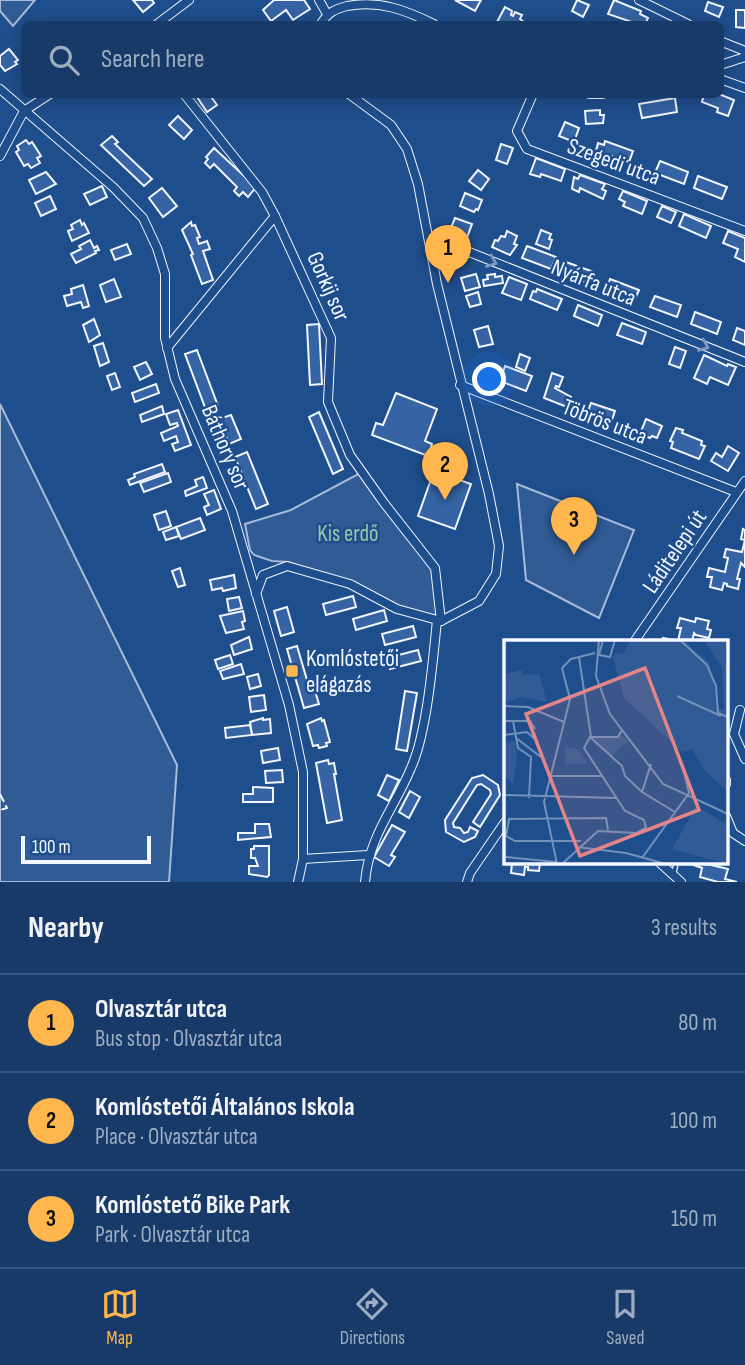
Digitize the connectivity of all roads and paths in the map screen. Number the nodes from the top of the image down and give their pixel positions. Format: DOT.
graph roads {
  1 [pos="188,0"];
  2 [pos="319,0"];
  3 [pos="639,0"];
  4 [pos="327,14"];
  5 [pos="161,21"];
  6 [pos="323,21"];
  7 [pos="427,21"];
  8 [pos="682,21"];
  9 [pos="724,43"];
  10 [pos="745,51"];
  11 [pos="745,57"];
  12 [pos="724,64"];
  13 [pos="724,80"];
  14 [pos="745,88"];
  15 [pos="0,89"];
  16 [pos="44,98"];
  17 [pos="187,98"];
  18 [pos="354,98"];
  19 [pos="531,98"];
  20 [pos="24,111"];
  21 [pos="0,156"];
  22 [pos="275,216"];
  23 [pos="745,231"];
  24 [pos="429,236"];
  25 [pos="167,348"];
  26 [pos="745,362"];
  27 [pos="460,385"];
  28 [pos="745,481"];
  29 [pos="736,492"];
  30 [pos="256,594"];
  31 [pos="439,620"];
  32 [pos="635,640"];
  33 [pos="740,710"];
  34 [pos="745,759"];
  35 [pos="728,821"];
  36 [pos="504,823"];
  37 [pos="745,841"];
  38 [pos="368,855"];
  39 [pos="303,859"];
  40 [pos="661,864"];
  41 [pos="676,864"];
  42 [pos="673,875"];
  43 [pos="298,882"];
  44 [pos="365,882"];
  45 [pos="467,882"];
  46 [pos="681,882"];
  1 -- 5 [label="street"];
  2 -- 4 [label="street"];
  3 -- 8 [label="street"];
  4 -- 6 [label="street"];
  4 -- 7 [label="street"];
  9 -- 10 [label="street"];
  11 -- 12 [label="street"];
  13 -- 14 [label="street"];
  15 -- 20 [label="street, Báthory sor"];
  16 -- 20 [label="street"];
  17 -- 22 [label="street, Gorkij sor"];
  18 -- 24 [label="street"];
  19 -- 23 [label="street, Szegedi utca"];
  20 -- 21 [label="street"];
  20 -- 25 [label="street, Báthory sor"];
  22 -- 25 [label="street"];
  22 -- 31 [label="street, Gorkij sor"];
  24 -- 26 [label="street, Nyárfa utca, one-way"];
  24 -- 27 [label="street"];
  25 -- 30 [label="street, Báthory sor"];
  27 -- 29 [label="street, Töbrös utca"];
  27 -- 31 [label="street"];
  28 -- 29 [label="street, Láditelepi út"];
  29 -- 32 [label="street, Láditelepi út"];
  30 -- 31 [label="street"];
  30 -- 39 [label="street, Báthory sor"];
  31 -- 38 [label="street, Gorkij sor"];
  33 -- 34 [label="street"];
  35 -- 37 [label="street"];
  36 -- 45 [label="street"];
  38 -- 39 [label="street"];
  38 -- 44 [label="street, Gorkij sor"];
  39 -- 43 [label="street, Báthory sor"];
  40 -- 42 [label="street"];
  41 -- 42 [label="lane"];
  42 -- 46 [label="street"];
}
